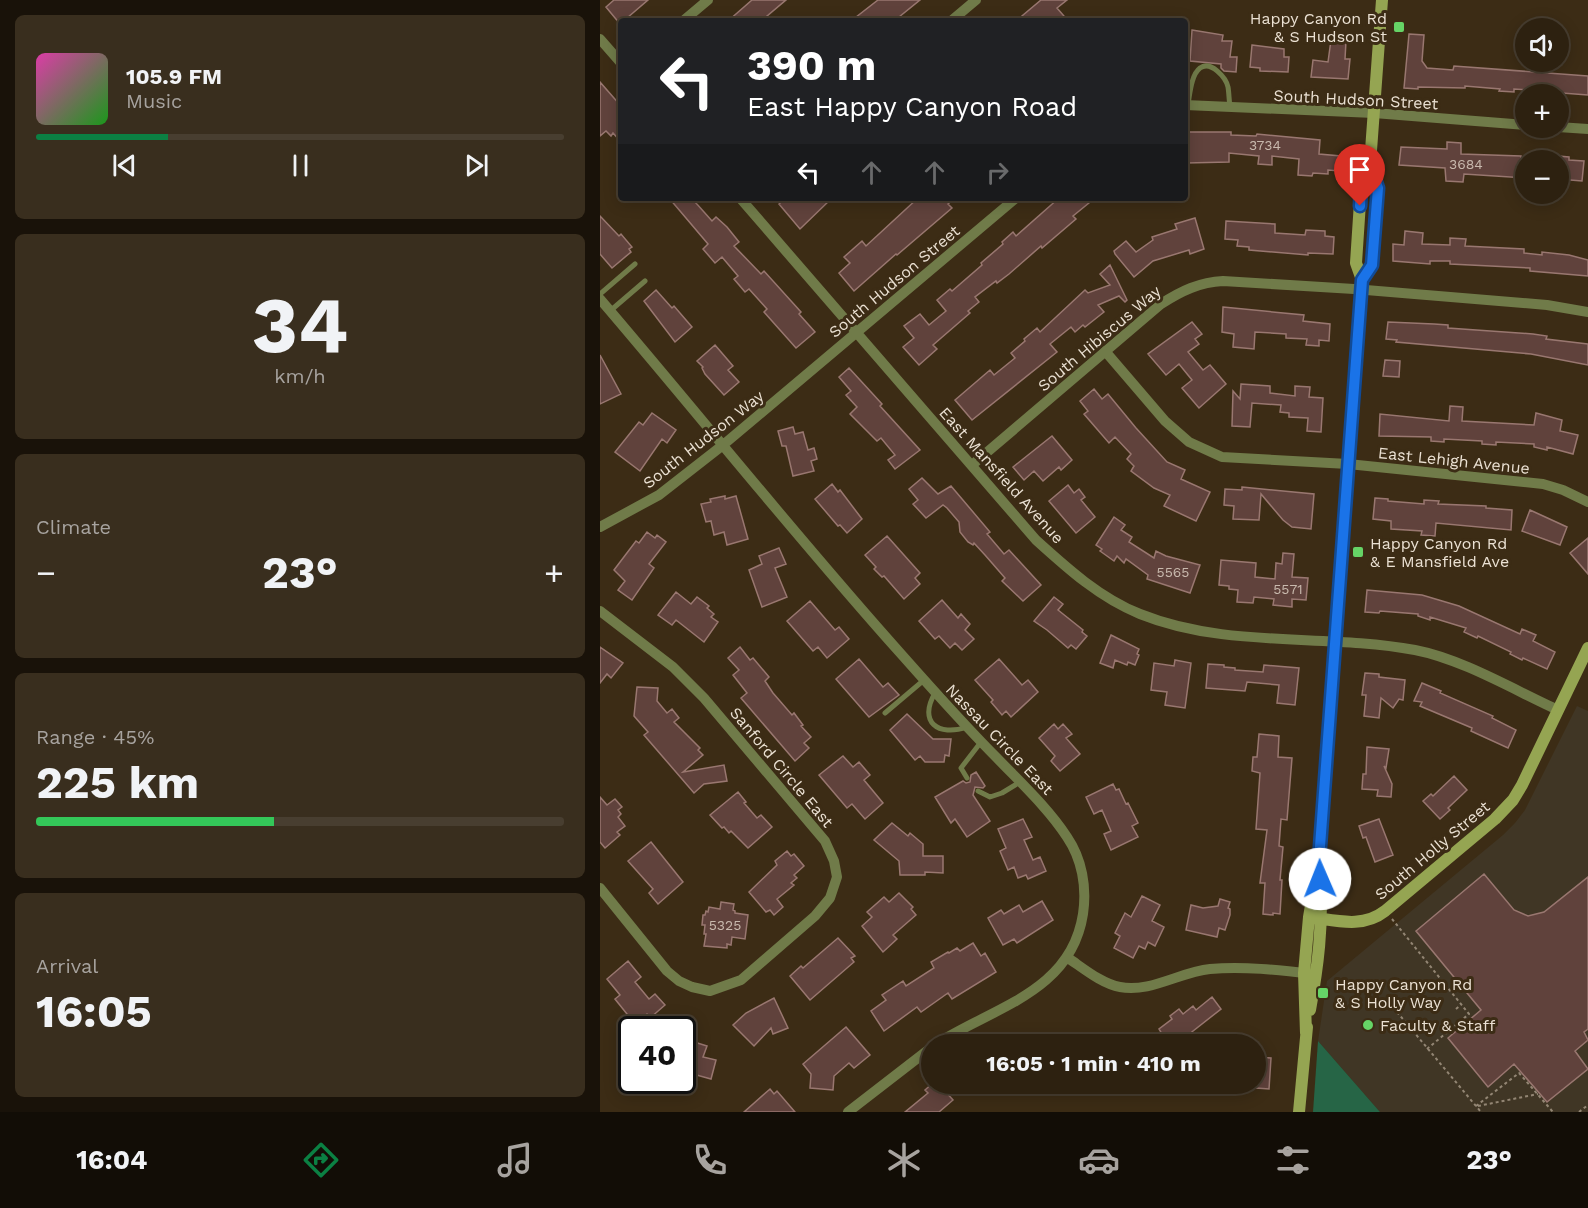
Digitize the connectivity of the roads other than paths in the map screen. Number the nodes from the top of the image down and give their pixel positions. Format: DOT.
graph roads {
  1 [pos="708,0"];
  2 [pos="976,0"];
  3 [pos="1382,0"];
  4 [pos="687,18"];
  5 [pos="955,18"];
  6 [pos="600,39"];
  7 [pos="618,60"];
  8 [pos="1188,99"];
  9 [pos="1188,105"];
  10 [pos="1230,106"];
  11 [pos="1374,113"];
  12 [pos="1515,124"];
  13 [pos="1569,128"];
  14 [pos="1588,129"];
  15 [pos="743,201"];
  16 [pos="1012,201"];
  17 [pos="634,264"];
  18 [pos="645,281"];
  19 [pos="1361,285"];
  20 [pos="600,298"];
  21 [pos="610,311"];
  22 [pos="1588,312"];
  23 [pos="856,332"];
  24 [pos="1105,351"];
  25 [pos="791,388"];
  26 [pos="723,445"];
  27 [pos="1348,464"];
  28 [pos="972,465"];
  29 [pos="1588,502"];
  30 [pos="600,527"];
  31 [pos="600,611"];
  32 [pos="1335,640"];
  33 [pos="1588,648"];
  34 [pos="924,680"];
  35 [pos="935,693"];
  36 [pos="1558,710"];
  37 [pos="885,713"];
  38 [pos="966,727"];
  39 [pos="981,742"];
  40 [pos="967,778"];
  41 [pos="1020,782"];
  42 [pos="978,791"];
  43 [pos="1319,860"];
  44 [pos="600,888"];
  45 [pos="1308,917"];
  46 [pos="1322,919"];
  47 [pos="1068,958"];
  48 [pos="1304,973"];
  49 [pos="1317,974"];
  50 [pos="1306,1033"];
  51 [pos="954,1034"];
  52 [pos="921,1056"];
  53 [pos="848,1112"];
  54 [pos="1299,1112"];
  1 -- 4 [label="street"];
  2 -- 5 [label="street"];
  3 -- 11 [label="street"];
  6 -- 7 [label="street"];
  8 -- 10 [label="lane"];
  9 -- 10 [label="street, South Hudson Street"];
  10 -- 11 [label="street, South Hudson Street"];
  11 -- 12 [label="street, South Hudson Street"];
  11 -- 19 [label="street"];
  13 -- 14 [label="street"];
  15 -- 23 [label="street, East Mansfield Avenue"];
  16 -- 23 [label="street, South Hudson Street"];
  17 -- 20 [label="lane"];
  18 -- 21 [label="lane"];
  19 -- 22 [label="street, South Hibiscus Way"];
  19 -- 24 [label="street, South Hibiscus Way"];
  19 -- 27 [label="street"];
  20 -- 21 [label="street, Nassau Circle East"];
  21 -- 26 [label="street, Nassau Circle East"];
  23 -- 25 [label="street, South Hudson Street"];
  23 -- 28 [label="street, East Mansfield Avenue"];
  24 -- 27 [label="street, East Lehigh Avenue"];
  24 -- 28 [label="street, South Hibiscus Way"];
  25 -- 26 [label="street, South Hudson Way"];
  26 -- 30 [label="street, South Hudson Way"];
  26 -- 34 [label="street, Nassau Circle East"];
  27 -- 29 [label="street, East Lehigh Avenue"];
  27 -- 32 [label="street"];
  28 -- 32 [label="street, East Mansfield Avenue"];
  31 -- 44 [label="street, Sanford Circle East"];
  32 -- 36 [label="street, East Mansfield Avenue"];
  32 -- 43 [label="street"];
  33 -- 36 [label="street, South Holly Street"];
  34 -- 35 [label="street, Nassau Circle East"];
  34 -- 37 [label="lane"];
  35 -- 38 [label="street, Nassau Circle East"];
  35 -- 38 [label="lane"];
  36 -- 46 [label="street, South Holly Street"];
  38 -- 39 [label="street, Nassau Circle East"];
  39 -- 40 [label="lane"];
  39 -- 41 [label="street, Nassau Circle East"];
  41 -- 42 [label="lane"];
  41 -- 47 [label="street, Nassau Circle East"];
  43 -- 45 [label="street"];
  43 -- 46 [label="street"];
  45 -- 46 [label="street, South Holly Street"];
  45 -- 48 [label="street"];
  46 -- 49 [label="street"];
  47 -- 48 [label="street"];
  47 -- 51 [label="street, Nassau Circle East"];
  48 -- 49 [label="street"];
  48 -- 50 [label="street"];
  49 -- 50 [label="street"];
  50 -- 54 [label="street"];
  52 -- 53 [label="street"];
}
